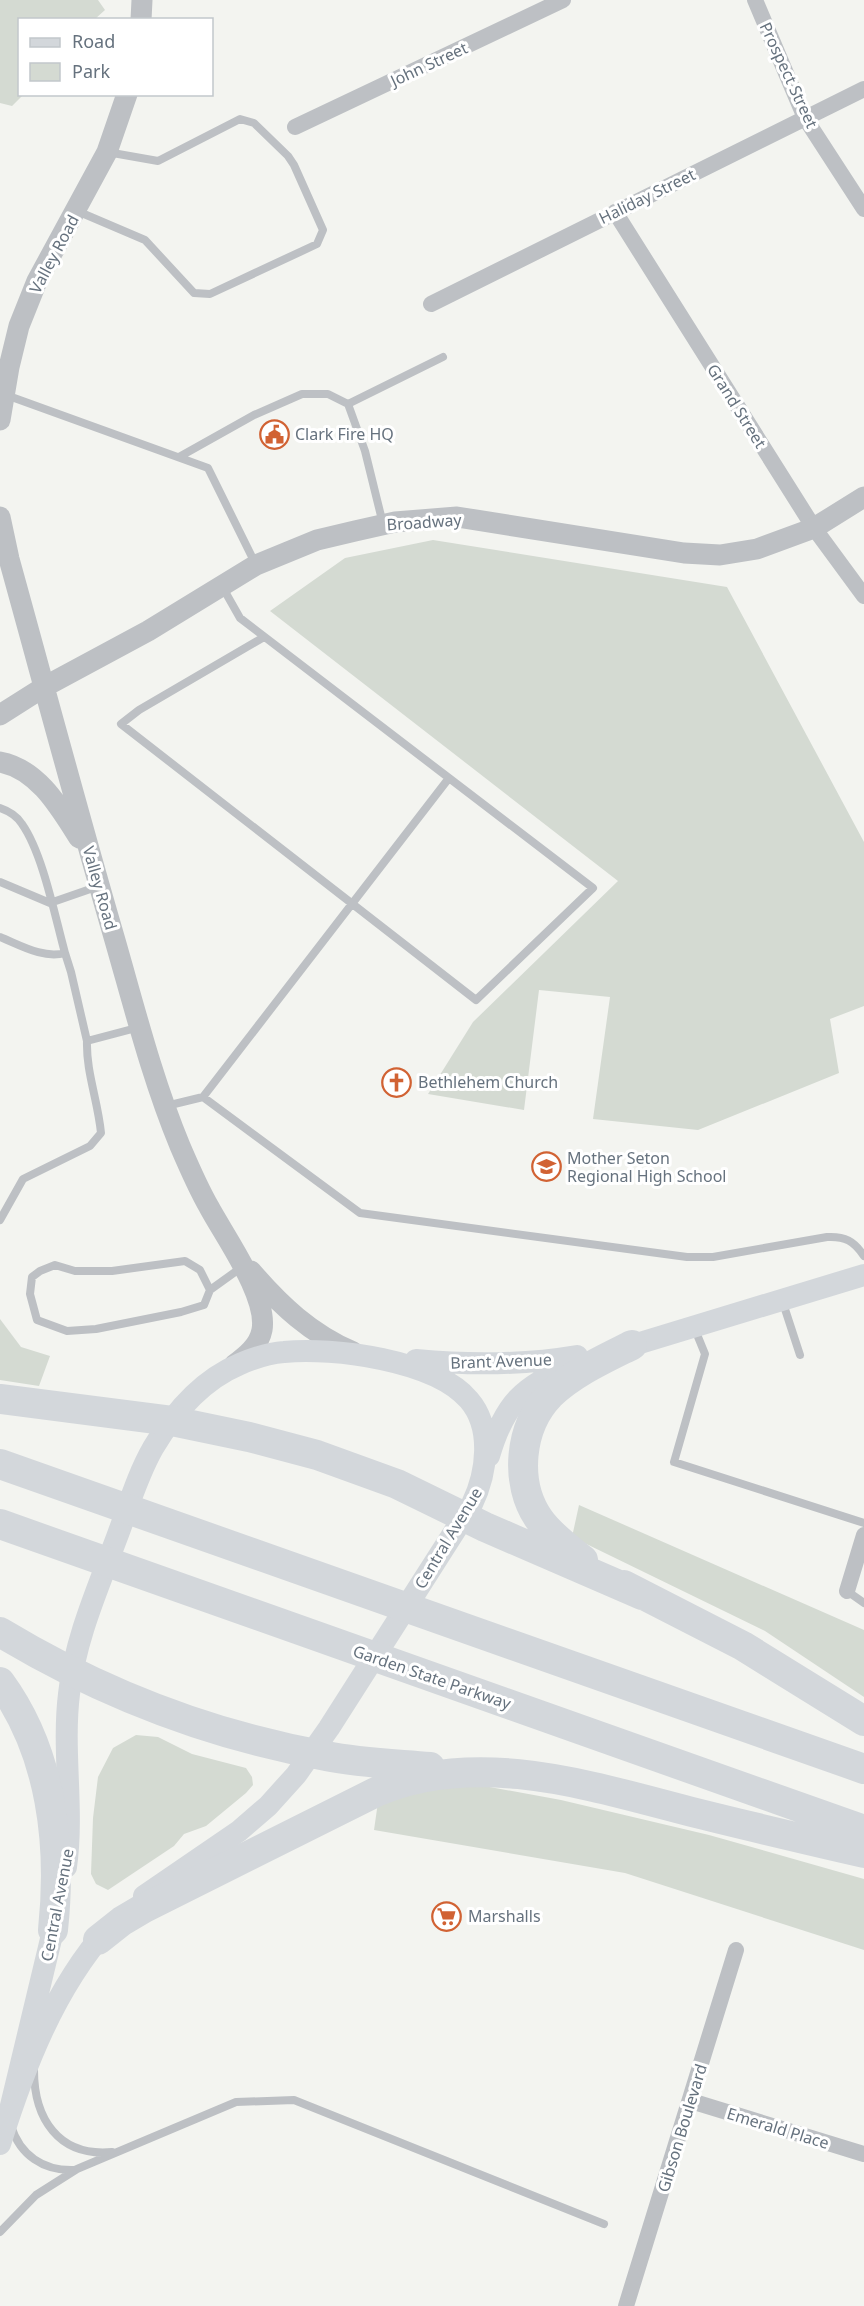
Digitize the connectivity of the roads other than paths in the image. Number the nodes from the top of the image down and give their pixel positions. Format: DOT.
graph roads {
  1 [pos="142,0"];
  2 [pos="563,0"];
  3 [pos="755,0"];
  4 [pos="141,18"];
  5 [pos="864,89"];
  6 [pos="126,96"];
  7 [pos="805,118"];
  8 [pos="295,128"];
  9 [pos="107,152"];
  10 [pos="864,209"];
  11 [pos="76,211"];
  12 [pos="615,212"];
  13 [pos="431,304"];
  14 [pos="443,357"];
  15 [pos="4,366"];
  16 [pos="4,394"];
  17 [pos="348,404"];
  18 [pos="0,420"];
  19 [pos="179,458"];
  20 [pos="864,497"];
  21 [pos="0,517"];
  22 [pos="383,525"];
  23 [pos="814,528"];
  24 [pos="256,565"];
  25 [pos="221,586"];
  26 [pos="864,596"];
  27 [pos="264,637"];
  28 [pos="44,687"];
  29 [pos="0,716"];
  30 [pos="0,762"];
  31 [pos="449,778"];
  32 [pos="0,808"];
  33 [pos="97,877"];
  34 [pos="0,882"];
  35 [pos="50,903"];
  36 [pos="352,904"];
  37 [pos="0,937"];
  38 [pos="65,954"];
  39 [pos="140,1027"];
  40 [pos="87,1041"];
  41 [pos="203,1098"];
  42 [pos="166,1106"];
  43 [pos="0,1220"];
  44 [pos="232,1247"];
  45 [pos="864,1256"];
  46 [pos="243,1267"];
  47 [pos="864,1275"];
  48 [pos="210,1290"];
  49 [pos="782,1300"];
  50 [pos="693,1327"];
  51 [pos="632,1345"];
  52 [pos="800,1355"];
  53 [pos="369,1356"];
  54 [pos="226,1370"];
  55 [pos="0,1399"];
  56 [pos="172,1421"];
  57 [pos="0,1464"];
  58 [pos="483,1474"];
  59 [pos="464,1516"];
  60 [pos="864,1523"];
  61 [pos="0,1524"];
  62 [pos="864,1535"];
  63 [pos="846,1591"];
  64 [pos="642,1595"];
  65 [pos="864,1603"];
  66 [pos="0,1632"];
  67 [pos="72,1673"];
  68 [pos="0,1682"];
  69 [pos="864,1721"];
  70 [pos="311,1753"];
  71 [pos="864,1769"];
  72 [pos="478,1771"];
  73 [pos="864,1830"];
  74 [pos="864,1853"];
  75 [pos="53,1930"];
  76 [pos="98,1940"];
  77 [pos="736,1950"];
  78 [pos="36,2045"];
  79 [pos="691,2101"];
  80 [pos="9,2114"];
  81 [pos="0,2144"];
  82 [pos="118,2151"];
  83 [pos="864,2154"];
  84 [pos="77,2169"];
  85 [pos="604,2224"];
  86 [pos="0,2232"];
  87 [pos="626,2306"];
  1 -- 4 [label="street"];
  2 -- 8 [label="street, John Street"];
  3 -- 7 [label="street, Prospect Street"];
  5 -- 7 [label="street, Haliday Street"];
  6 -- 9 [label="street, Valley Road"];
  7 -- 10 [label="street, Prospect Street"];
  7 -- 12 [label="street, Haliday Street"];
  9 -- 11 [label="street, Valley Road"];
  9 -- 11 [label="lane"];
  11 -- 15 [label="street, Valley Road"];
  12 -- 13 [label="street, Haliday Street"];
  12 -- 23 [label="street, Grand Street"];
  14 -- 17 [label="lane"];
  15 -- 16 [label="street, Valley Road"];
  16 -- 18 [label="street, Valley Road"];
  16 -- 19 [label="lane"];
  17 -- 19 [label="lane"];
  17 -- 22 [label="lane"];
  19 -- 24 [label="lane"];
  20 -- 23 [label="street, Broadway"];
  21 -- 28 [label="street, Valley Road"];
  22 -- 23 [label="street, Broadway"];
  22 -- 24 [label="street, Broadway"];
  23 -- 26 [label="street, Grand Street"];
  24 -- 25 [label="street, Broadway"];
  25 -- 27 [label="lane"];
  25 -- 28 [label="street, Broadway"];
  27 -- 31 [label="lane"];
  27 -- 36 [label="lane"];
  28 -- 29 [label="street, Broadway"];
  28 -- 33 [label="street, Valley Road"];
  30 -- 33 [label="street"];
  31 -- 36 [label="lane"];
  31 -- 36 [label="lane"];
  32 -- 35 [label="lane"];
  33 -- 35 [label="lane"];
  33 -- 39 [label="street, Valley Road"];
  34 -- 35 [label="lane"];
  35 -- 38 [label="lane"];
  36 -- 41 [label="lane"];
  37 -- 38 [label="lane"];
  38 -- 40 [label="lane"];
  39 -- 40 [label="lane"];
  39 -- 42 [label="street, Valley Road"];
  40 -- 43 [label="lane"];
  41 -- 42 [label="lane"];
  41 -- 45 [label="lane"];
  42 -- 44 [label="street, Valley Road"];
  44 -- 46 [label="street, Valley Road"];
  44 -- 53 [label="street, Valley Road"];
  46 -- 48 [label="lane"];
  46 -- 54 [label="street, Valley Road"];
  47 -- 49 [label="main road, Brant Avenue"];
  48 -- 48 [label="lane"];
  49 -- 50 [label="main road, Brant Avenue"];
  49 -- 52 [label="lane"];
  50 -- 51 [label="main road, Brant Avenue"];
  50 -- 60 [label="lane"];
  51 -- 53 [label="main road, Brant Avenue"];
  51 -- 58 [label="main road, Brant Avenue"];
  51 -- 64 [label="highway"];
  53 -- 54 [label="main road, Central Avenue"];
  53 -- 58 [label="main road, Central Avenue"];
  54 -- 56 [label="main road, Central Avenue"];
  55 -- 56 [label="highway"];
  56 -- 59 [label="highway"];
  56 -- 67 [label="main road, Central Avenue"];
  57 -- 71 [label="highway"];
  58 -- 59 [label="main road, Central Avenue"];
  59 -- 64 [label="highway"];
  59 -- 70 [label="main road, Central Avenue"];
  61 -- 73 [label="highway, Garden State Parkway"];
  62 -- 63 [label="street"];
  63 -- 65 [label="lane"];
  64 -- 69 [label="highway"];
  66 -- 67 [label="highway"];
  67 -- 70 [label="highway"];
  67 -- 75 [label="main road, Central Avenue"];
  68 -- 75 [label="highway"];
  70 -- 72 [label="highway"];
  70 -- 76 [label="main road, Central Avenue"];
  72 -- 74 [label="highway"];
  72 -- 76 [label="highway"];
  75 -- 80 [label="main road, Central Avenue"];
  76 -- 78 [label="main road, Central Avenue"];
  77 -- 79 [label="street, Gibson Boulevard"];
  78 -- 80 [label="main road, Central Avenue"];
  78 -- 82 [label="lane"];
  79 -- 83 [label="street, Emerald Place"];
  79 -- 87 [label="street, Gibson Boulevard"];
  80 -- 81 [label="main road, Central Avenue"];
  80 -- 84 [label="lane"];
  82 -- 84 [label="lane"];
  82 -- 85 [label="lane"];
  84 -- 86 [label="lane"];
}
